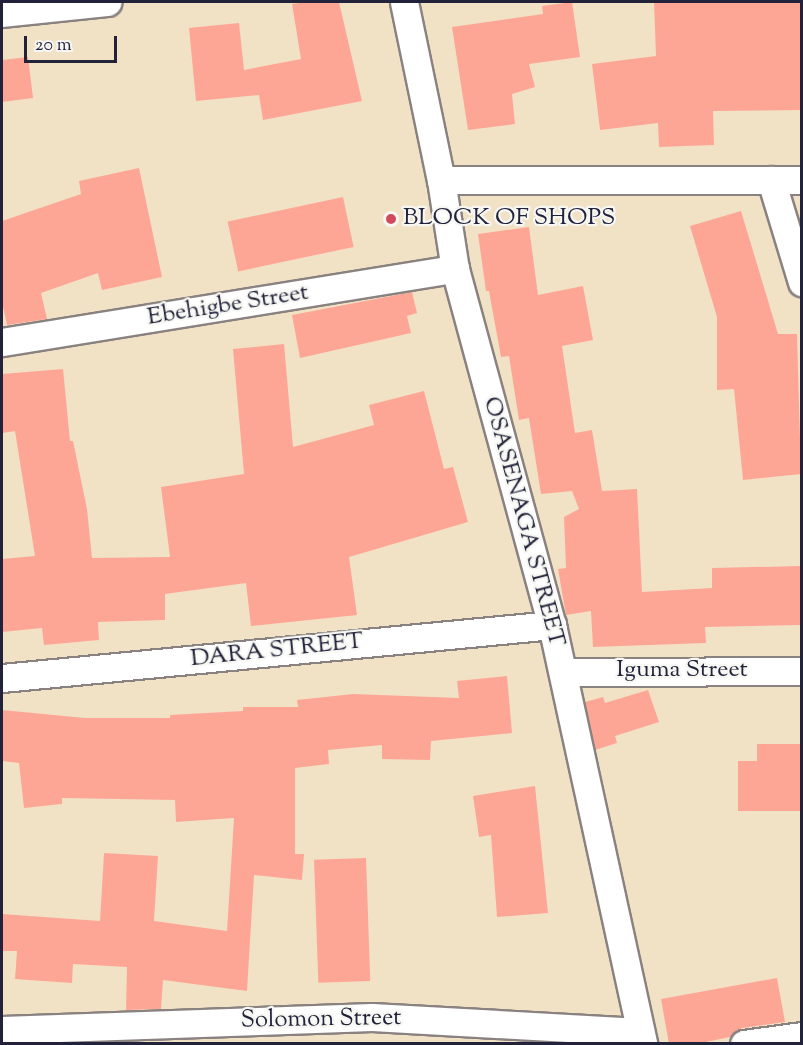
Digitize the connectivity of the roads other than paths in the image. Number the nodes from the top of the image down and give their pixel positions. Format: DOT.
graph roads {
  1 [pos="107,2"];
  2 [pos="404,2"];
  3 [pos="2,12"];
  4 [pos="441,180"];
  5 [pos="771,180"];
  6 [pos="801,180"];
  7 [pos="455,269"];
  8 [pos="801,282"];
  9 [pos="2,342"];
  10 [pos="552,625"];
  11 [pos="801,671"];
  12 [pos="563,672"];
  13 [pos="2,678"];
  14 [pos="2,1030"];
  15 [pos="801,1036"];
  16 [pos="641,1038"];
  17 [pos="744,1044"];
  1 -- 3 [label="street"];
  2 -- 4 [label="street, OSASENAGA STREET"];
  4 -- 5 [label="street"];
  4 -- 7 [label="street, OSASENAGA STREET"];
  5 -- 6 [label="street"];
  5 -- 8 [label="street"];
  7 -- 9 [label="street, Ebehigbe Street"];
  7 -- 10 [label="street, OSASENAGA STREET"];
  10 -- 12 [label="street, OSASENAGA STREET"];
  10 -- 13 [label="street, DARA STREET"];
  11 -- 12 [label="street, Iguma Street"];
  12 -- 16 [label="street, OSASENAGA STREET"];
  14 -- 16 [label="street, Solomon Street"];
  15 -- 17 [label="street"];
}
